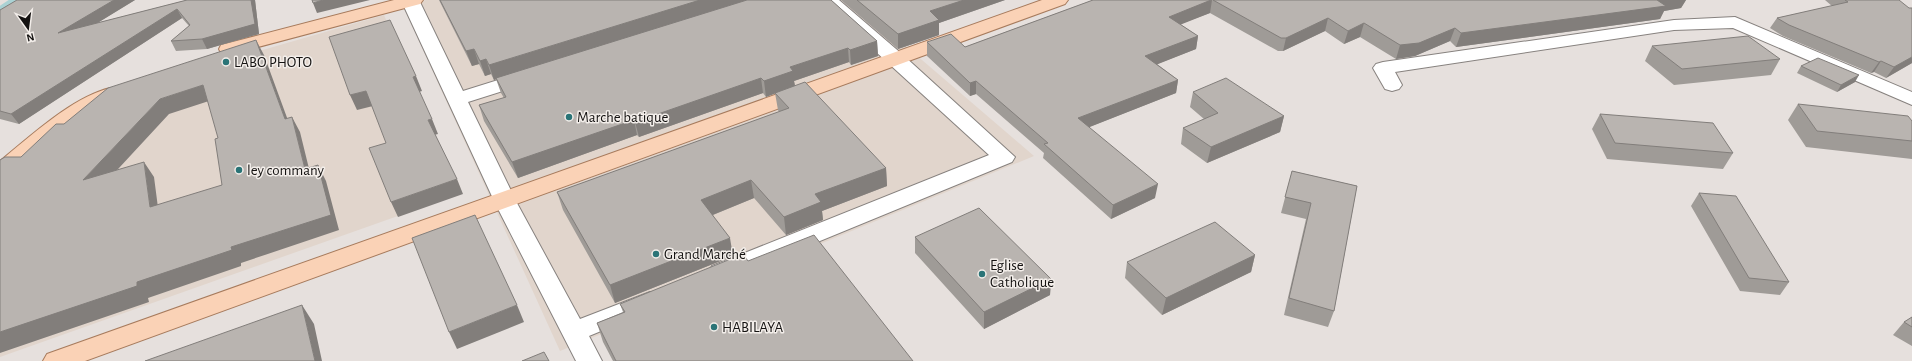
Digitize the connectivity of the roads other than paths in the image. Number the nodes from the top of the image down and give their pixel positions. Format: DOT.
graph roads {
  1 [pos="412,0"];
  2 [pos="828,0"];
  3 [pos="1059,0"];
  4 [pos="210,56"];
  5 [pos="896,59"];
  6 [pos="546,71"];
  7 [pos="128,85"];
  8 [pos="1392,85"];
  9 [pos="457,99"];
  10 [pos="1912,99"];
  11 [pos="0,172"];
  12 [pos="505,200"];
  13 [pos="705,278"];
  14 [pos="668,293"];
  15 [pos="574,332"];
  16 [pos="56,361"];
  17 [pos="590,361"];
  1 -- 4 [label="main road"];
  1 -- 9 [label="street"];
  2 -- 5 [label="street"];
  3 -- 5 [label="main road"];
  5 -- 12 [label="main road"];
  5 -- 13 [label="street"];
  6 -- 9 [label="street"];
  7 -- 11 [label="main road"];
  8 -- 10 [label="street"];
  9 -- 12 [label="street"];
  12 -- 15 [label="street"];
  12 -- 16 [label="main road"];
  14 -- 15 [label="street"];
  15 -- 17 [label="street"];
}
